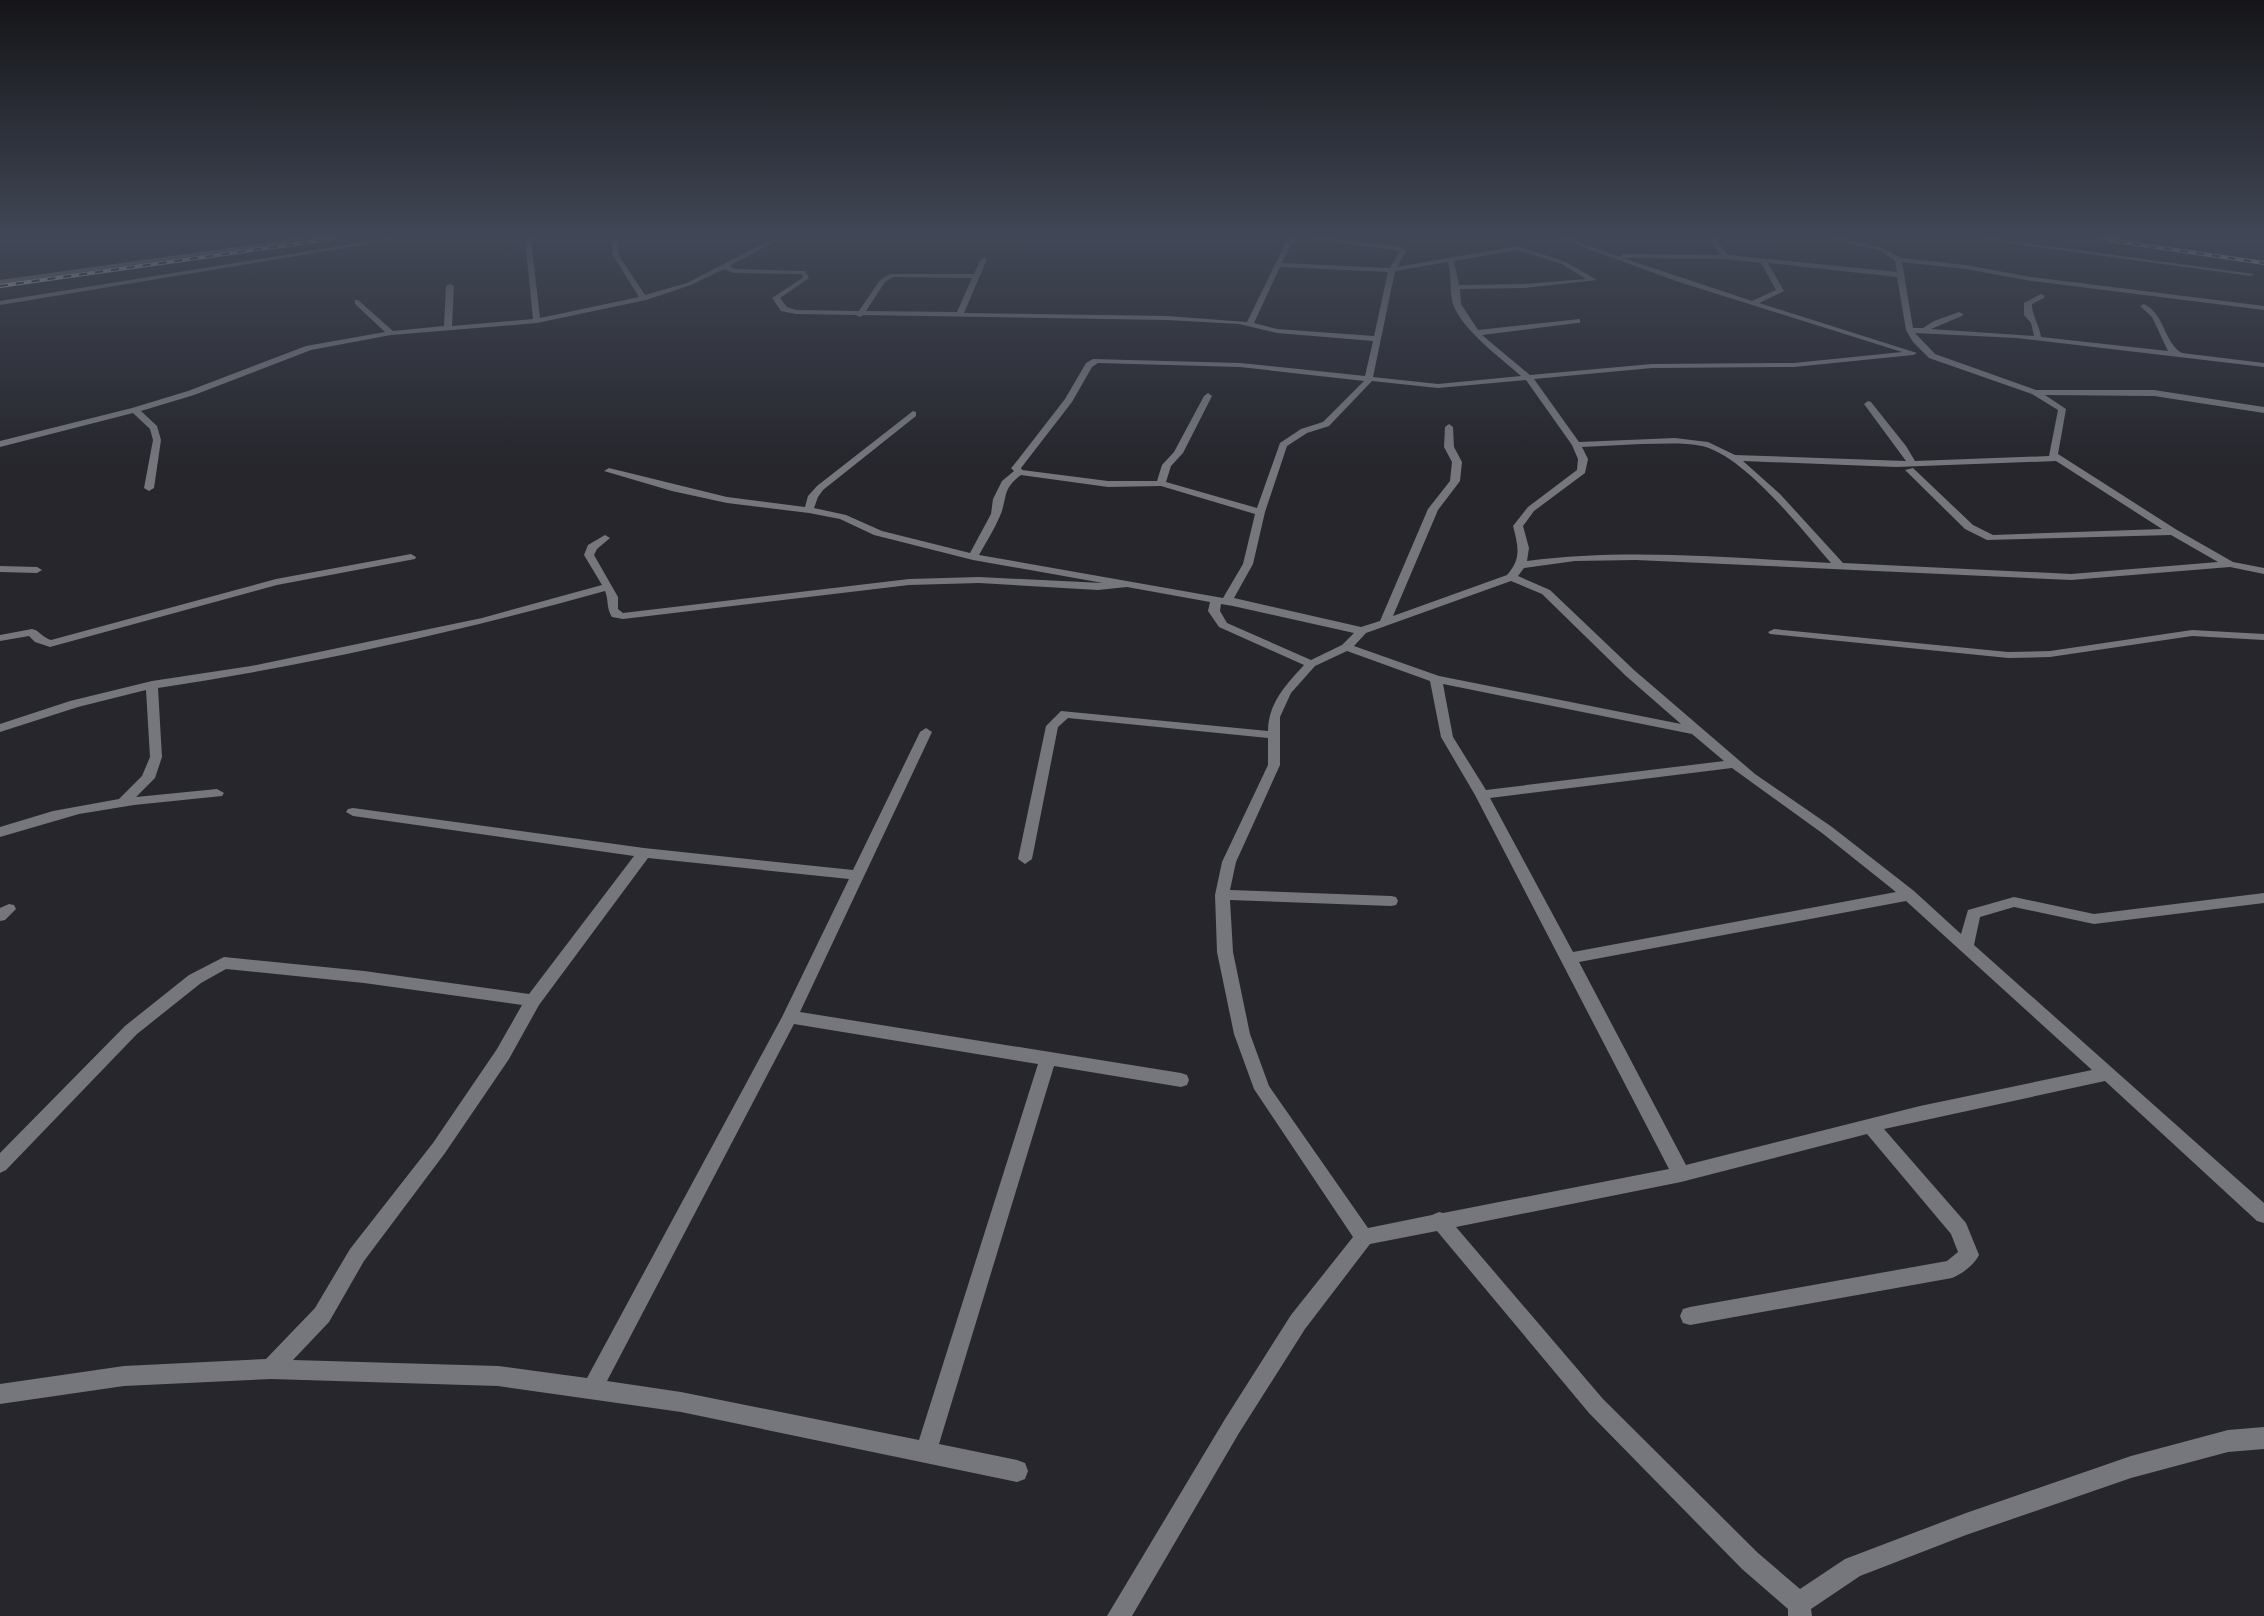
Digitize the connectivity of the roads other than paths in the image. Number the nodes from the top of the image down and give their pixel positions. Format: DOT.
graph roads {
  1 [pos="371,314"];
  2 [pos="449,314"];
  3 [pos="536,314"];
  4 [pos="567,314"];
  5 [pos="847,314"];
  6 [pos="1255,314"];
  7 [pos="1382,314"];
  8 [pos="1464,314"];
  9 [pos="1790,314"];
  10 [pos="1907,314"];
  11 [pos="1959,314"];
  12 [pos="2028,314"];
  13 [pos="2153,314"];
  14 [pos="860,315"];
  15 [pos="959,316"];
  16 [pos="537,321"];
  17 [pos="1577,321"];
  18 [pos="1250,324"];
  19 [pos="448,329"];
  20 [pos="1910,330"];
  21 [pos="1926,330"];
  22 [pos="391,333"];
  23 [pos="1476,333"];
  24 [pos="1377,339"];
  25 [pos="2038,339"];
  26 [pos="1913,353"];
  27 [pos="2179,354"];
  28 [pos="1932,357"];
  29 [pos="2264,365"];
  30 [pos="1530,379"];
  31 [pos="1368,381"];
  32 [pos="2035,392"];
  33 [pos="1208,396"];
  34 [pos="1868,404"];
  35 [pos="135,410"];
  36 [pos="2264,410"];
  37 [pos="913,414"];
  38 [pos="1449,427"];
  39 [pos="0,444"];
  40 [pos="1576,445"];
  41 [pos="1736,458"];
  42 [pos="2058,458"];
  43 [pos="1910,466"];
  44 [pos="609,471"];
  45 [pos="1019,472"];
  46 [pos="1161,483"];
  47 [pos="149,488"];
  48 [pos="809,510"];
  49 [pos="1260,512"];
  50 [pos="2173,532"];
  51 [pos="605,538"];
  52 [pos="411,557"];
  53 [pos="973,557"];
  54 [pos="2230,564"];
  55 [pos="1522,565"];
  56 [pos="1840,566"];
  57 [pos="0,568"];
  58 [pos="37,570"];
  59 [pos="2264,571"];
  60 [pos="1510,577"];
  61 [pos="1129,584"];
  62 [pos="608,587"];
  63 [pos="1216,600"];
  64 [pos="1233,603"];
  65 [pos="1386,622"];
  66 [pos="1362,631"];
  67 [pos="1774,632"];
  68 [pos="2264,637"];
  69 [pos="0,638"];
  70 [pos="1346,647"];
  71 [pos="1311,664"];
  72 [pos="1436,679"];
  73 [pos="152,685"];
  74 [pos="0,728"];
  75 [pos="1694,730"];
  76 [pos="926,732"];
  77 [pos="1274,735"];
  78 [pos="1735,764"];
  79 [pos="217,793"];
  80 [pos="1482,795"];
  81 [pos="124,801"];
  82 [pos="353,812"];
  83 [pos="0,832"];
  84 [pos="644,853"];
  85 [pos="1025,859"];
  86 [pos="858,875"];
  87 [pos="1222,895"];
  88 [pos="1909,895"];
  89 [pos="2264,898"];
  90 [pos="1391,901"];
  91 [pos="1966,948"];
  92 [pos="1569,958"];
  93 [pos="533,1001"];
  94 [pos="790,1017"];
  95 [pos="1048,1059"];
  96 [pos="2108,1074"];
  97 [pos="1181,1080"];
  98 [pos="1871,1126"];
  99 [pos="0,1165"];
  100 [pos="1681,1174"];
  101 [pos="2264,1215"];
  102 [pos="1439,1220"];
  103 [pos="1364,1237"];
  104 [pos="1690,1316"];
  105 [pos="271,1370"];
  106 [pos="592,1389"];
  107 [pos="0,1394"];
  108 [pos="2264,1438"];
  109 [pos="926,1453"];
  110 [pos="1017,1472"];
  111 [pos="1799,1609"];
  112 [pos="1119,1616"];
  1 -- 22 [label="street"];
  2 -- 19 [label="street"];
  3 -- 16 [label="street"];
  4 -- 16 [label="street"];
  5 -- 14 [label="street"];
  6 -- 18 [label="street"];
  7 -- 24 [label="street"];
  8 -- 23 [label="street"];
  9 -- 26 [label="street"];
  10 -- 20 [label="street"];
  11 -- 21 [label="street"];
  12 -- 25 [label="street"];
  13 -- 27 [label="street"];
  14 -- 15 [label="street"];
  15 -- 18 [label="street"];
  16 -- 19 [label="street"];
  17 -- 23 [label="street"];
  18 -- 24 [label="street"];
  19 -- 22 [label="street"];
  20 -- 21 [label="street"];
  20 -- 28 [label="street"];
  21 -- 25 [label="street"];
  22 -- 35 [label="street"];
  23 -- 30 [label="street"];
  24 -- 31 [label="street"];
  25 -- 27 [label="street"];
  26 -- 28 [label="street"];
  26 -- 30 [label="street"];
  27 -- 29 [label="street"];
  28 -- 32 [label="street"];
  30 -- 31 [label="street"];
  30 -- 40 [label="street"];
  31 -- 45 [label="street"];
  31 -- 49 [label="street"];
  32 -- 36 [label="street"];
  32 -- 42 [label="street"];
  33 -- 46 [label="street"];
  34 -- 43 [label="street"];
  35 -- 39 [label="street"];
  35 -- 47 [label="street"];
  37 -- 48 [label="street"];
  38 -- 65 [label="street"];
  40 -- 41 [label="street"];
  40 -- 55 [label="street"];
  41 -- 43 [label="street"];
  41 -- 56 [label="street"];
  42 -- 43 [label="street"];
  42 -- 50 [label="street"];
  43 -- 50 [label="street"];
  44 -- 48 [label="street"];
  45 -- 46 [label="street"];
  45 -- 53 [label="street"];
  46 -- 49 [label="street"];
  48 -- 53 [label="street"];
  49 -- 64 [label="street"];
  50 -- 54 [label="street"];
  51 -- 62 [label="street"];
  52 -- 69 [label="street"];
  53 -- 61 [label="street"];
  54 -- 56 [label="street"];
  54 -- 59 [label="street"];
  55 -- 56 [label="street"];
  55 -- 60 [label="street"];
  57 -- 58 [label="street"];
  60 -- 65 [label="street"];
  60 -- 75 [label="street"];
  61 -- 62 [label="street"];
  61 -- 63 [label="street"];
  62 -- 73 [label="street"];
  63 -- 64 [label="street"];
  63 -- 71 [label="street"];
  64 -- 66 [label="street"];
  65 -- 66 [label="street"];
  66 -- 70 [label="street"];
  67 -- 68 [label="street"];
  70 -- 71 [label="street"];
  70 -- 72 [label="street"];
  71 -- 77 [label="street"];
  72 -- 75 [label="street"];
  72 -- 80 [label="street"];
  73 -- 74 [label="street"];
  73 -- 81 [label="street"];
  75 -- 78 [label="street"];
  76 -- 86 [label="street"];
  77 -- 85 [label="street"];
  77 -- 87 [label="street"];
  78 -- 80 [label="street"];
  78 -- 88 [label="street"];
  79 -- 81 [label="street"];
  80 -- 92 [label="street"];
  81 -- 83 [label="street"];
  82 -- 84 [label="street"];
  84 -- 86 [label="street"];
  84 -- 93 [label="street"];
  86 -- 94 [label="street"];
  87 -- 90 [label="street"];
  87 -- 103 [label="street"];
  88 -- 91 [label="street"];
  88 -- 92 [label="street"];
  89 -- 91 [label="street"];
  91 -- 96 [label="street"];
  92 -- 100 [label="street"];
  93 -- 99 [label="street"];
  93 -- 105 [label="street"];
  94 -- 95 [label="street"];
  94 -- 106 [label="street"];
  95 -- 97 [label="street"];
  95 -- 109 [label="street"];
  96 -- 98 [label="street"];
  96 -- 101 [label="street"];
  98 -- 100 [label="street"];
  98 -- 104 [label="street"];
  100 -- 102 [label="street"];
  102 -- 103 [label="street"];
  102 -- 111 [label="street"];
  103 -- 112 [label="street"];
  105 -- 106 [label="street"];
  105 -- 107 [label="street"];
  106 -- 109 [label="street"];
  108 -- 111 [label="street"];
  109 -- 110 [label="street"];
}
